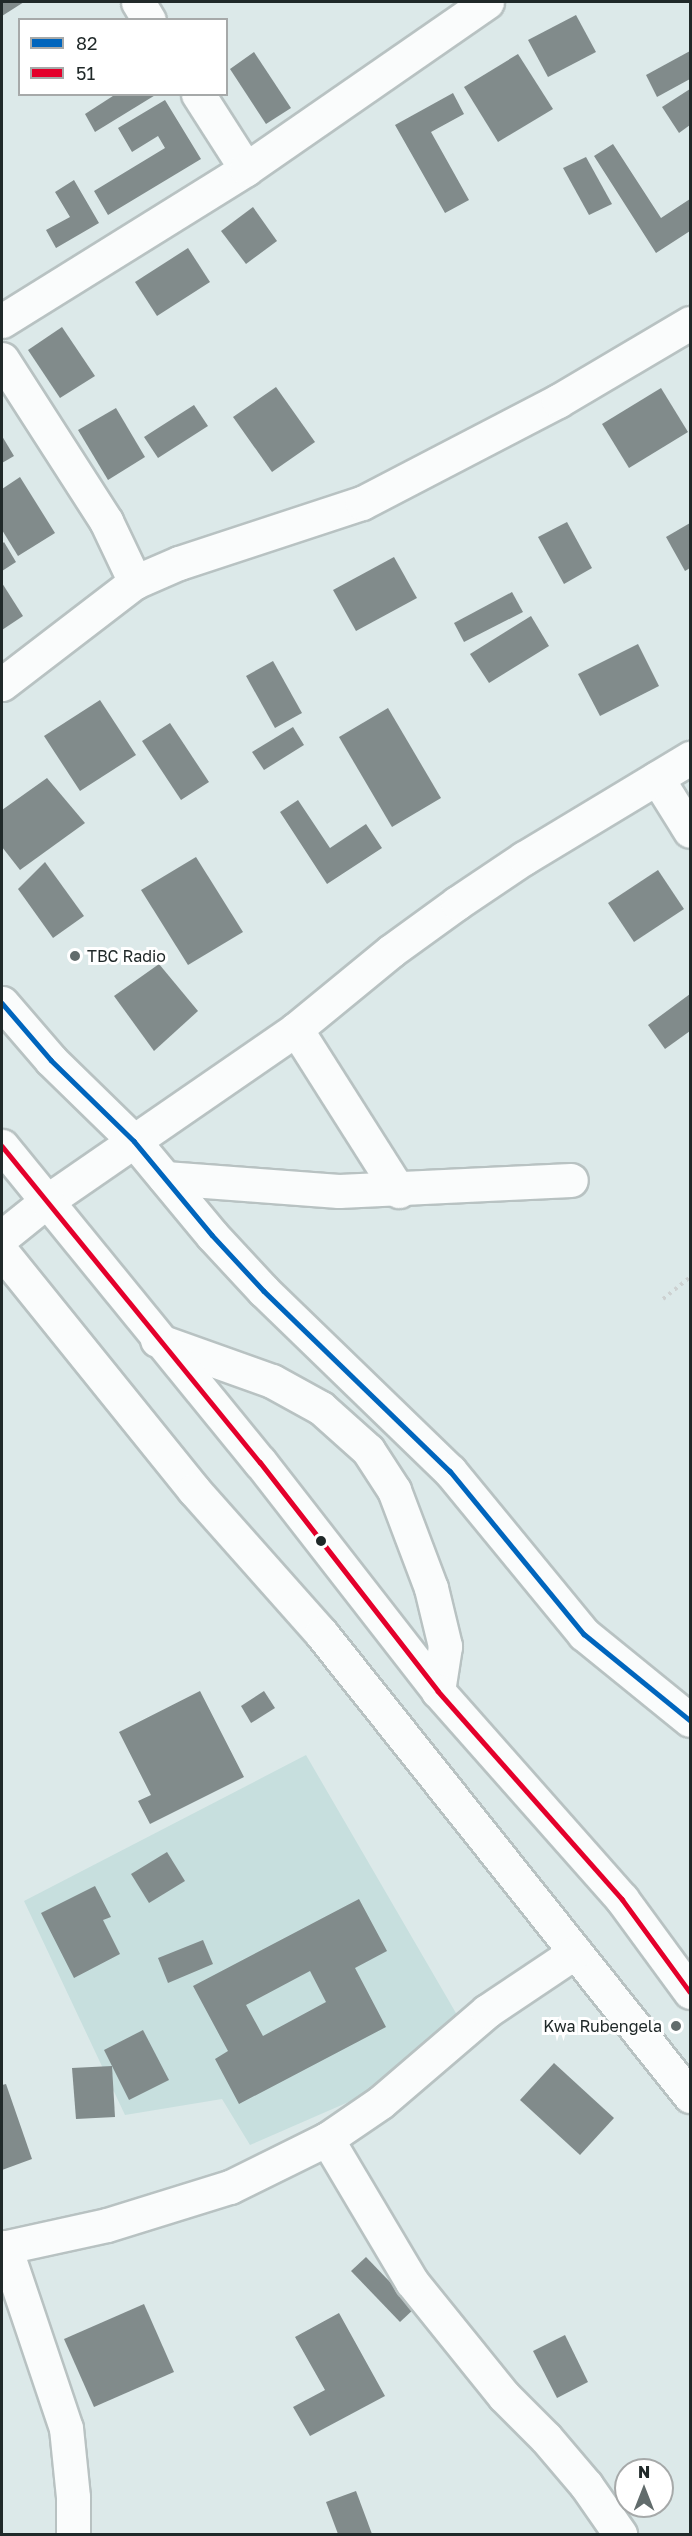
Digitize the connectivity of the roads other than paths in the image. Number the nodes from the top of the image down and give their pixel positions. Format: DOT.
graph roads {
  1 [pos="138,2"];
  2 [pos="487,2"];
  3 [pos="148,18"];
  4 [pos="199,96"];
  5 [pos="246,169"];
  6 [pos="2,321"];
  7 [pos="690,322"];
  8 [pos="2,359"];
  9 [pos="135,582"];
  10 [pos="2,684"];
  11 [pos="690,758"];
  12 [pos="657,778"];
  13 [pos="690,831"];
  14 [pos="2,1003"];
  15 [pos="296,1029"];
  16 [pos="134,1141"];
  17 [pos="2,1146"];
  18 [pos="165,1178"];
  19 [pos="571,1180"];
  20 [pos="399,1191"];
  21 [pos="47,1201"];
  22 [pos="2,1237"];
  23 [pos="2,1252"];
  24 [pos="157,1340"];
  25 [pos="438,1691"];
  26 [pos="690,1720"];
  27 [pos="575,1952"];
  28 [pos="690,1992"];
  29 [pos="690,2096"];
  30 [pos="327,2139"];
  31 [pos="3,2248"];
  32 [pos="73,2535"];
  33 [pos="620,2535"];
  1 -- 3 [label="street"];
  2 -- 5 [label="street"];
  4 -- 5 [label="street"];
  5 -- 6 [label="street"];
  7 -- 9 [label="street"];
  8 -- 9 [label="street"];
  9 -- 10 [label="street"];
  11 -- 12 [label="street"];
  12 -- 13 [label="street"];
  12 -- 15 [label="street"];
  14 -- 16 [label="street"];
  15 -- 16 [label="street"];
  15 -- 20 [label="street"];
  16 -- 18 [label="street"];
  16 -- 21 [label="street"];
  17 -- 21 [label="street"];
  18 -- 20 [label="street"];
  18 -- 26 [label="street"];
  19 -- 20 [label="street"];
  21 -- 22 [label="street"];
  21 -- 24 [label="street"];
  23 -- 27 [label="street"];
  24 -- 25 [label="street"];
  24 -- 25 [label="street"];
  25 -- 28 [label="street"];
  27 -- 29 [label="street"];
  27 -- 30 [label="street"];
  30 -- 31 [label="street"];
  30 -- 33 [label="street"];
  31 -- 32 [label="street"];
}
